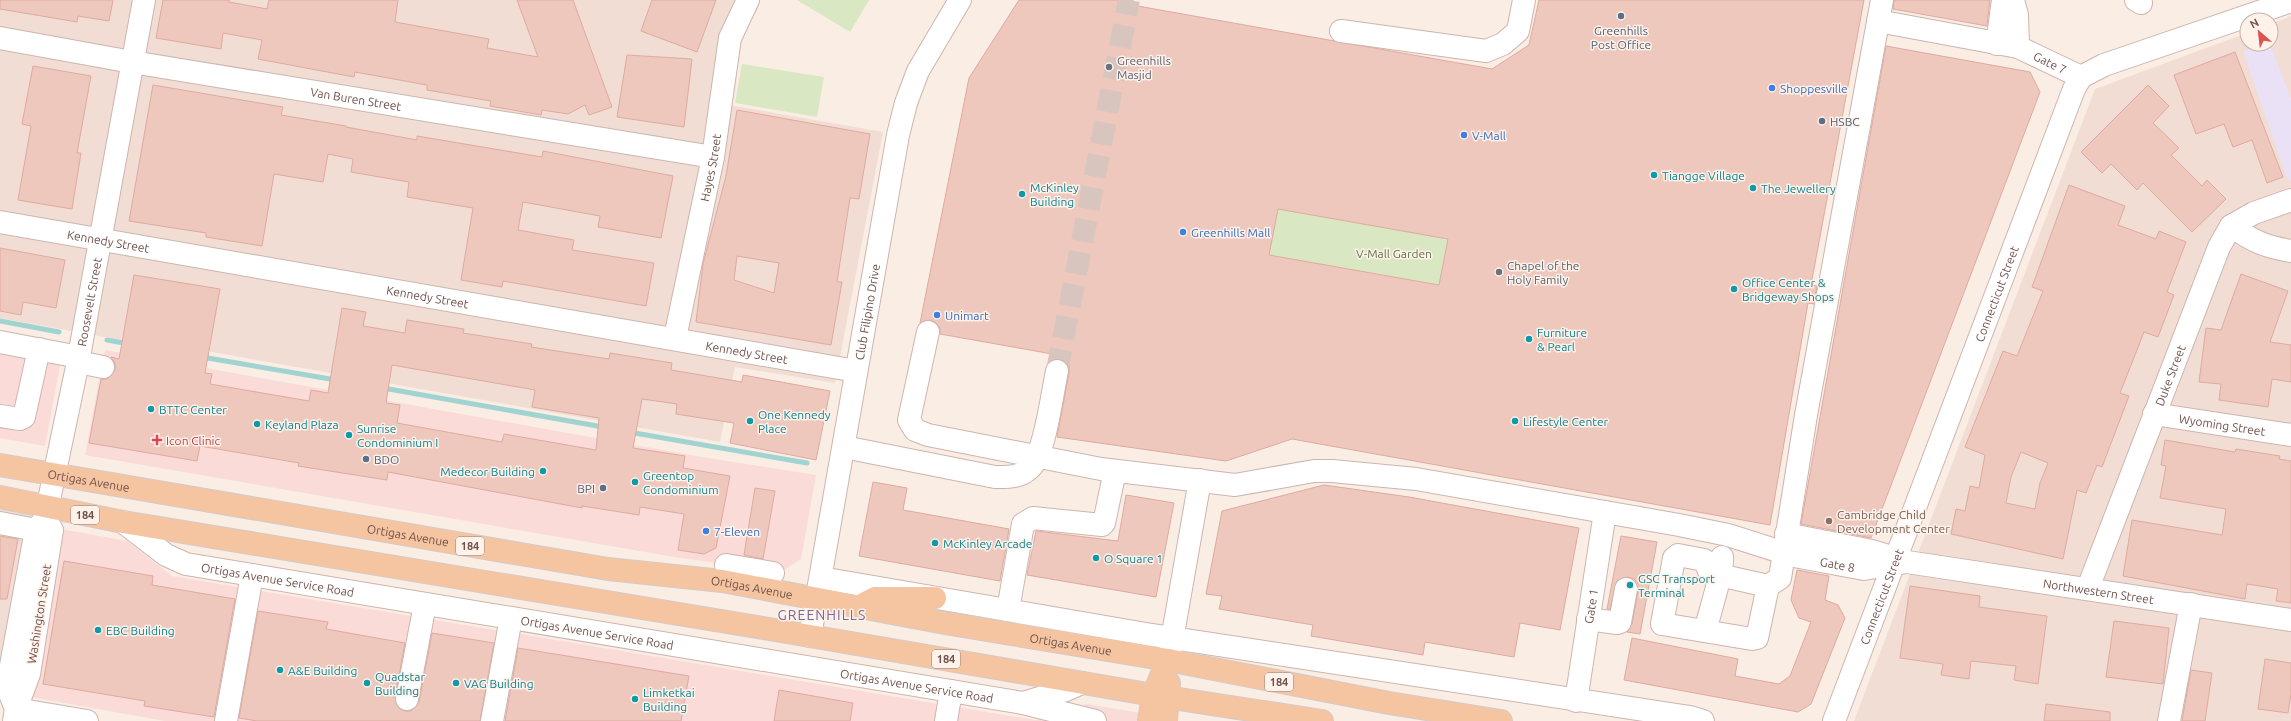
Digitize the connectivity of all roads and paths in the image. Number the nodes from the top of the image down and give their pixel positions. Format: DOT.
graph roads {
  1 [pos="144,0"];
  2 [pos="748,0"];
  3 [pos="960,0"];
  4 [pos="1524,0"];
  5 [pos="1882,0"];
  6 [pos="2003,0"];
  7 [pos="2013,0"];
  8 [pos="2291,1"];
  9 [pos="1878,22"];
  10 [pos="1341,31"];
  11 [pos="0,38"];
  12 [pos="1997,44"];
  13 [pos="2018,47"];
  14 [pos="132,62"];
  15 [pos="2081,77"];
  16 [pos="713,157"];
  17 [pos="2291,200"];
  18 [pos="0,222"];
  19 [pos="2232,226"];
  20 [pos="101,240"];
  21 [pos="2291,251"];
  22 [pos="928,332"];
  23 [pos="675,338"];
  24 [pos="0,342"];
  25 [pos="39,349"];
  26 [pos="79,359"];
  27 [pos="103,367"];
  28 [pos="856,371"];
  29 [pos="1057,371"];
  30 [pos="2154,414"];
  31 [pos="0,416"];
  32 [pos="2291,435"];
  33 [pos="844,447"];
  34 [pos="1039,456"];
  35 [pos="0,465"];
  36 [pos="1115,471"];
  37 [pos="56,474"];
  38 [pos="1200,480"];
  39 [pos="0,497"];
  40 [pos="1605,512"];
  41 [pos="42,519"];
  42 [pos="123,522"];
  43 [pos="0,523"];
  44 [pos="1728,535"];
  45 [pos="1785,543"];
  46 [pos="1898,561"];
  47 [pos="726,565"];
  48 [pos="1721,566"];
  49 [pos="773,573"];
  50 [pos="252,575"];
  51 [pos="821,578"];
  52 [pos="1768,586"];
  53 [pos="2088,588"];
  54 [pos="1626,589"];
  55 [pos="935,598"];
  56 [pos="817,600"];
  57 [pos="425,604"];
  58 [pos="2191,604"];
  59 [pos="857,607"];
  60 [pos="1008,610"];
  61 [pos="510,618"];
  62 [pos="1588,620"];
  63 [pos="2291,620"];
  64 [pos="1705,630"];
  65 [pos="810,636"];
  66 [pos="1172,636"];
  67 [pos="1168,660"];
  68 [pos="1082,683"];
  69 [pos="951,691"];
  70 [pos="1161,697"];
  71 [pos="407,699"];
  72 [pos="1576,701"];
  73 [pos="1023,703"];
  74 [pos="10,712"];
  75 [pos="1231,714"];
  76 [pos="1264,716"];
  77 [pos="87,721"];
  78 [pos="226,721"];
  79 [pos="492,721"];
  80 [pos="946,721"];
  81 [pos="1096,721"];
  82 [pos="1149,721"];
  83 [pos="1166,721"];
  84 [pos="1322,721"];
  85 [pos="1501,721"];
  86 [pos="1703,721"];
  87 [pos="1834,721"];
  88 [pos="2169,721"];
  1 -- 14 [label="street, Roosevelt Street"];
  2 -- 16 [label="street, Hayes Street"];
  3 -- 28 [label="street, Club Filipino Drive"];
  4 -- 10 [label="street"];
  5 -- 9 [label="street"];
  6 -- 12 [label="street"];
  7 -- 13 [label="street"];
  8 -- 15 [label="street"];
  9 -- 12 [label="street, Gate 7"];
  9 -- 45 [label="street"];
  11 -- 14 [label="street, Van Buren Street"];
  12 -- 13 [label="street, Gate 7"];
  13 -- 15 [label="street, Gate 7"];
  14 -- 16 [label="street, Van Buren Street"];
  14 -- 20 [label="street, Roosevelt Street"];
  15 -- 46 [label="street, Connecticut Street"];
  16 -- 23 [label="street, Hayes Street"];
  17 -- 19 [label="street, Duke Street"];
  18 -- 20 [label="street, Kennedy Street"];
  19 -- 21 [label="street"];
  19 -- 30 [label="street, Duke Street"];
  20 -- 23 [label="street, Kennedy Street"];
  20 -- 26 [label="street, Roosevelt Street"];
  22 -- 34 [label="street, Gate 8"];
  23 -- 28 [label="street, Kennedy Street"];
  24 -- 25 [label="street"];
  25 -- 26 [label="street"];
  25 -- 31 [label="street"];
  26 -- 27 [label="street"];
  26 -- 37 [label="street, Roosevelt Street"];
  28 -- 33 [label="street, Club Filipino Drive"];
  29 -- 34 [label="street"];
  30 -- 32 [label="street, Wyoming Street"];
  30 -- 53 [label="street, Duke Street"];
  33 -- 34 [label="street"];
  33 -- 51 [label="street, Club Filipino Drive"];
  34 -- 36 [label="street, Gate 8"];
  35 -- 37 [label="main road, Ortigas Avenue / 184"];
  36 -- 38 [label="street, Gate 8"];
  36 -- 60 [label="street"];
  37 -- 41 [label="street, Roosevelt Street"];
  37 -- 56 [label="main road, Ortigas Avenue / 184"];
  38 -- 40 [label="street, Gate 8"];
  38 -- 66 [label="street"];
  39 -- 41 [label="main road, 184"];
  40 -- 44 [label="street, Gate 8"];
  40 -- 62 [label="street, Gate 1"];
  41 -- 42 [label="main road, 184"];
  41 -- 43 [label="street"];
  41 -- 74 [label="street, Washington Street"];
  42 -- 50 [label="street, Ortigas Avenue Service Road"];
  42 -- 65 [label="main road, 184"];
  44 -- 45 [label="street, Gate 8"];
  44 -- 48 [label="street"];
  45 -- 46 [label="street, Gate 8"];
  45 -- 52 [label="street"];
  46 -- 53 [label="street, Northwestern Street"];
  46 -- 87 [label="street, Connecticut Street"];
  47 -- 49 [label="street"];
  48 -- 52 [label="street"];
  48 -- 64 [label="street"];
  48 -- 64 [label="street"];
  50 -- 57 [label="street, Ortigas Avenue Service Road"];
  50 -- 78 [label="street"];
  51 -- 55 [label="street"];
  51 -- 56 [label="street, Club Filipino Drive"];
  52 -- 64 [label="street"];
  53 -- 58 [label="street, Northwestern Street"];
  54 -- 62 [label="street"];
  55 -- 59 [label="main road"];
  55 -- 60 [label="street"];
  56 -- 59 [label="main road, Ortigas Avenue / 184"];
  56 -- 65 [label="street, Club Filipino Drive"];
  57 -- 61 [label="street, Ortigas Avenue Service Road"];
  57 -- 71 [label="street"];
  58 -- 63 [label="street, Northwestern Street"];
  58 -- 88 [label="street"];
  59 -- 67 [label="main road, Ortigas Avenue / 184"];
  60 -- 66 [label="street"];
  61 -- 69 [label="street, Ortigas Avenue Service Road"];
  61 -- 79 [label="street"];
  62 -- 72 [label="street, Gate 1"];
  65 -- 68 [label="main road, 184"];
  66 -- 67 [label="street"];
  66 -- 72 [label="street"];
  67 -- 70 [label="main road"];
  67 -- 85 [label="main road, Ortigas Avenue / 184"];
  68 -- 70 [label="main road, 184"];
  68 -- 73 [label="street, Ortigas Avenue Service Road"];
  69 -- 73 [label="street, Ortigas Avenue Service Road"];
  69 -- 80 [label="street"];
  70 -- 75 [label="main road, 184"];
  70 -- 82 [label="main road"];
  70 -- 83 [label="main road"];
  72 -- 86 [label="street"];
  73 -- 81 [label="street"];
  74 -- 77 [label="street"];
  75 -- 76 [label="main road, 184"];
  76 -- 84 [label="main road, 184"];
}
